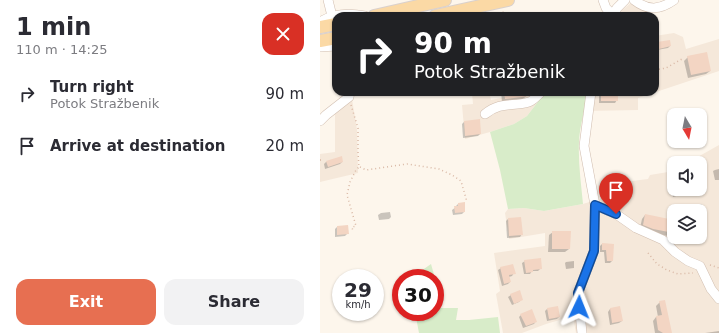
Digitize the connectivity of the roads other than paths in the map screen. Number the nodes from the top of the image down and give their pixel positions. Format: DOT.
graph roads {
  1 [pos="328,0"];
  2 [pos="508,0"];
  3 [pos="603,0"];
  4 [pos="624,0"];
  5 [pos="634,0"];
  6 [pos="674,0"];
  7 [pos="441,1"];
  8 [pos="392,12"];
  9 [pos="453,12"];
  10 [pos="609,12"];
  11 [pos="614,12"];
  12 [pos="332,13"];
  13 [pos="332,20"];
  14 [pos="332,21"];
  15 [pos="320,22"];
  16 [pos="320,27"];
  17 [pos="332,39"];
  18 [pos="320,42"];
  19 [pos="332,46"];
  20 [pos="320,47"];
  21 [pos="348,96"];
  22 [pos="537,96"];
  23 [pos="590,96"];
  24 [pos="485,114"];
  25 [pos="320,121"];
  26 [pos="595,205"];
  27 [pos="719,300"];
  28 [pos="582,333"];
  1 -- 12 [label="street"];
  2 -- 9 [label="main road"];
  3 -- 10 [label="street"];
  4 -- 11 [label="street"];
  5 -- 6 [label="street"];
  7 -- 8 [label="main road"];
  13 -- 15 [label="street"];
  14 -- 16 [label="main road"];
  17 -- 18 [label="main road"];
  19 -- 20 [label="street"];
  21 -- 25 [label="street"];
  22 -- 24 [label="street"];
  23 -- 26 [label="street"];
  26 -- 27 [label="street"];
  26 -- 28 [label="street"];
}
